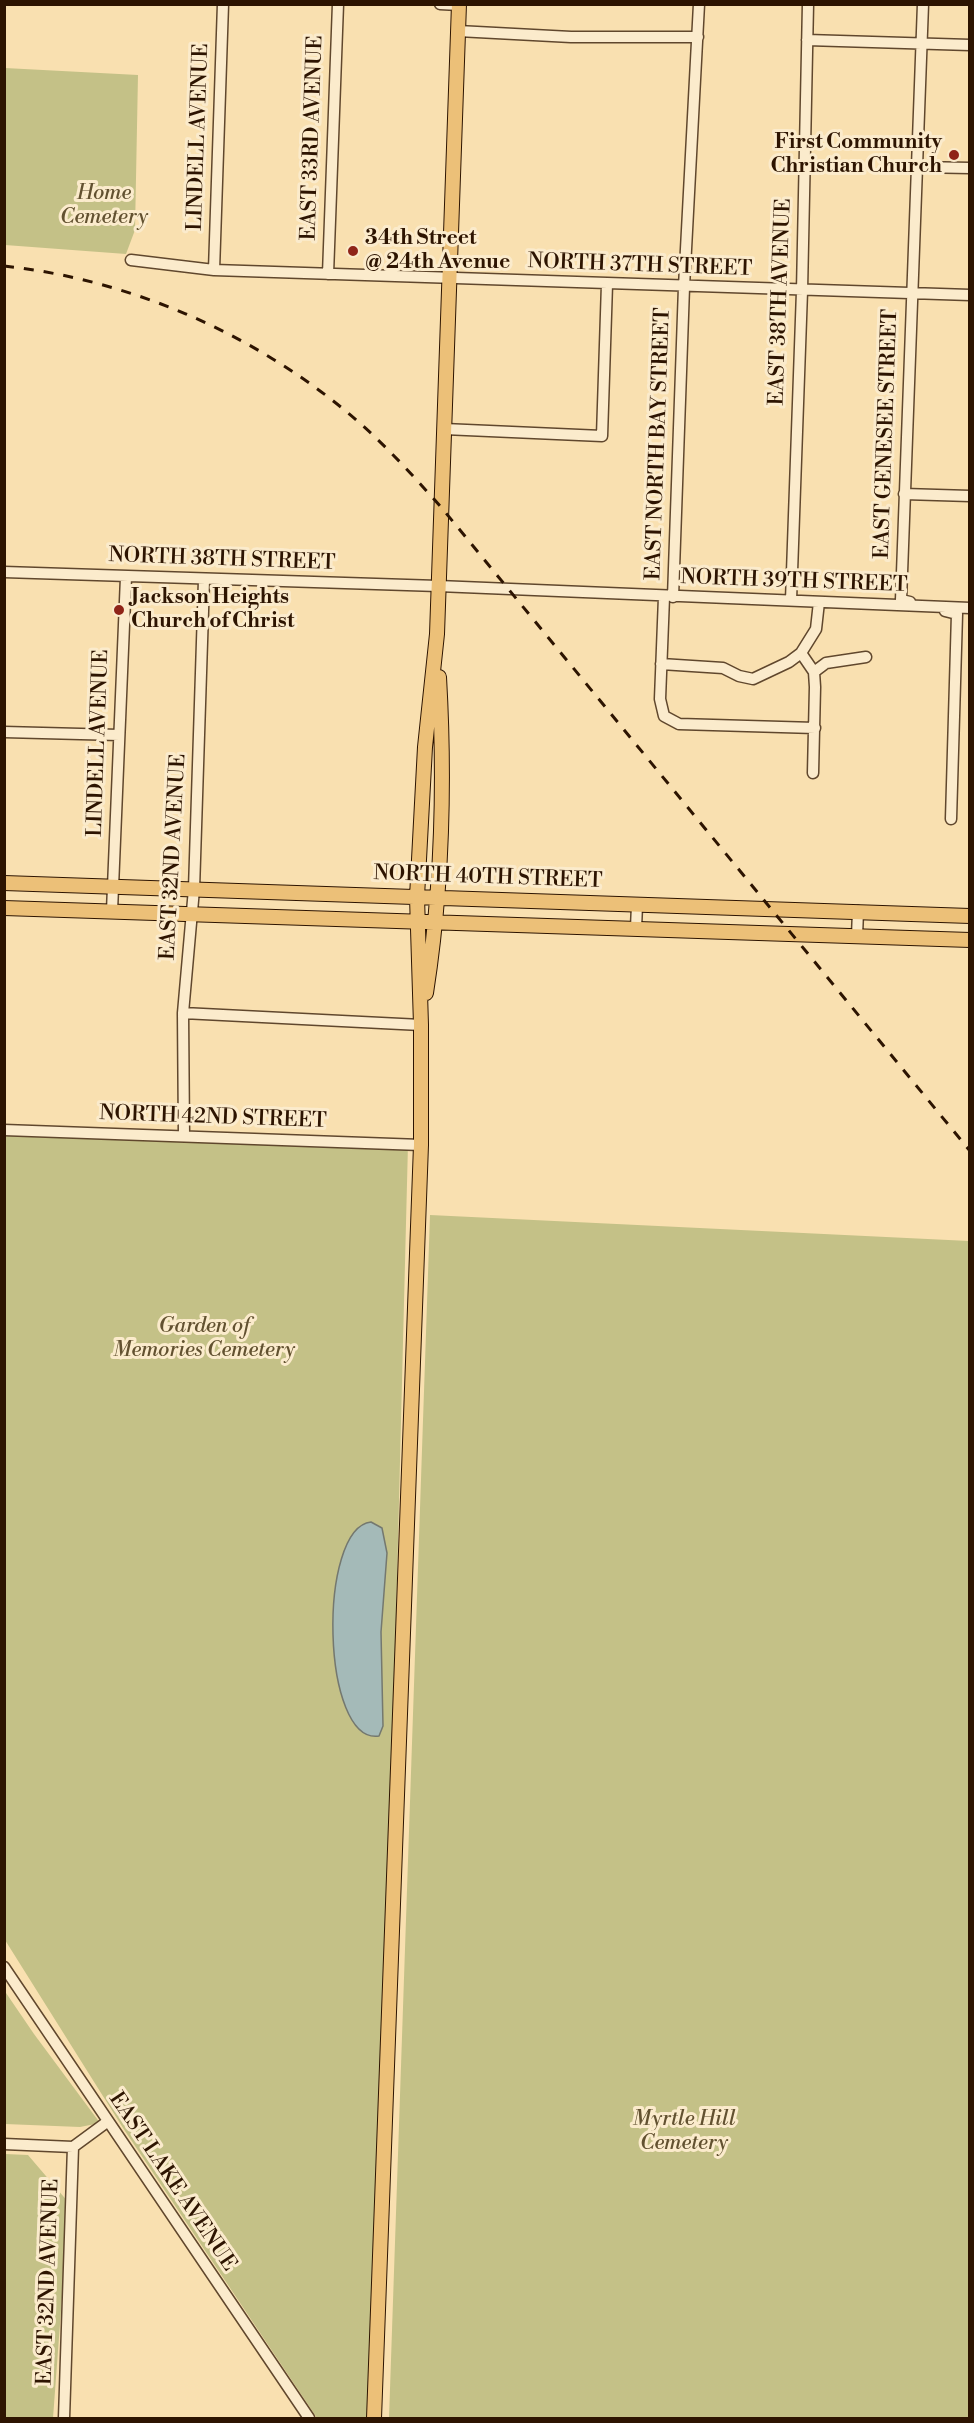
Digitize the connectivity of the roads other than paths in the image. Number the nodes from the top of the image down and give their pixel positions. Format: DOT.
graph roads {
  1 [pos="223,4"];
  2 [pos="338,4"];
  3 [pos="440,4"];
  4 [pos="699,4"];
  5 [pos="808,4"];
  6 [pos="923,4"];
  7 [pos="459,5"];
  8 [pos="458,31"];
  9 [pos="698,37"];
  10 [pos="807,40"];
  11 [pos="922,43"];
  12 [pos="969,45"];
  13 [pos="918,167"];
  14 [pos="969,168"];
  15 [pos="131,260"];
  16 [pos="214,270"];
  17 [pos="328,274"];
  18 [pos="449,278"];
  19 [pos="607,284"];
  20 [pos="684,287"];
  21 [pos="802,291"];
  22 [pos="911,292"];
  23 [pos="969,295"];
  24 [pos="444,429"];
  25 [pos="904,494"];
  26 [pos="969,496"];
  27 [pos="4,572"];
  28 [pos="126,577"];
  29 [pos="204,580"];
  30 [pos="438,586"];
  31 [pos="668,597"];
  32 [pos="791,600"];
  33 [pos="819,602"];
  34 [pos="929,606"];
  35 [pos="969,608"];
  36 [pos="437,634"];
  37 [pos="801,653"];
  38 [pos="866,657"];
  39 [pos="661,664"];
  40 [pos="814,672"];
  41 [pos="815,728"];
  42 [pos="4,732"];
  43 [pos="119,735"];
  44 [pos="813,773"];
  45 [pos="951,819"];
  46 [pos="4,883"];
  47 [pos="113,887"];
  48 [pos="195,889"];
  49 [pos="417,897"];
  50 [pos="437,897"];
  51 [pos="637,905"];
  52 [pos="4,908"];
  53 [pos="112,911"];
  54 [pos="858,911"];
  55 [pos="193,914"];
  56 [pos="969,916"];
  57 [pos="417,921"];
  58 [pos="435,921"];
  59 [pos="636,928"];
  60 [pos="857,936"];
  61 [pos="969,940"];
  62 [pos="183,1013"];
  63 [pos="421,1025"];
  64 [pos="4,1130"];
  65 [pos="184,1136"];
  66 [pos="421,1145"];
  67 [pos="4,1967"];
  68 [pos="107,2122"];
  69 [pos="4,2144"];
  70 [pos="73,2147"];
  71 [pos="64,2418"];
  72 [pos="309,2418"];
  73 [pos="374,2418"];
  1 -- 16 [label="street, LINDELL AVENUE"];
  2 -- 17 [label="street, EAST 33RD AVENUE"];
  3 -- 7 [label="street"];
  4 -- 9 [label="street, EAST NORTH BAY STREET"];
  5 -- 10 [label="street, EAST 38TH AVENUE"];
  6 -- 11 [label="street, EAST GENESEE STREET"];
  7 -- 8 [label="main road"];
  8 -- 9 [label="street"];
  8 -- 18 [label="main road"];
  9 -- 20 [label="street, EAST NORTH BAY STREET"];
  10 -- 11 [label="street"];
  10 -- 21 [label="street, EAST 38TH AVENUE"];
  11 -- 12 [label="street"];
  11 -- 13 [label="street, EAST GENESEE STREET"];
  13 -- 14 [label="street"];
  13 -- 22 [label="street, EAST GENESEE STREET"];
  15 -- 16 [label="street, NORTH 37TH STREET"];
  16 -- 17 [label="street, NORTH 37TH STREET"];
  17 -- 18 [label="street, NORTH 37TH STREET"];
  18 -- 19 [label="street, NORTH 37TH STREET"];
  18 -- 24 [label="main road"];
  19 -- 20 [label="street, NORTH 37TH STREET"];
  19 -- 24 [label="street"];
  20 -- 21 [label="street, NORTH 37TH STREET"];
  20 -- 31 [label="street, EAST NORTH BAY STREET"];
  21 -- 22 [label="street, NORTH 37TH STREET"];
  21 -- 32 [label="street, EAST 38TH AVENUE"];
  22 -- 23 [label="street, NORTH 37TH STREET"];
  22 -- 25 [label="street, EAST GENESEE STREET"];
  24 -- 30 [label="main road"];
  25 -- 26 [label="street"];
  25 -- 34 [label="street, EAST GENESEE STREET"];
  27 -- 28 [label="street, NORTH 38TH STREET"];
  28 -- 29 [label="street, NORTH 38TH STREET"];
  28 -- 43 [label="street, LINDELL AVENUE"];
  29 -- 30 [label="street, NORTH 38TH STREET"];
  29 -- 48 [label="street, EAST 32ND AVENUE"];
  30 -- 31 [label="street, NORTH 39TH STREET"];
  30 -- 36 [label="main road"];
  31 -- 32 [label="street, NORTH 39TH STREET"];
  31 -- 39 [label="street, EAST NORTH BAY STREET"];
  32 -- 33 [label="street, NORTH 39TH STREET"];
  33 -- 34 [label="street, NORTH 39TH STREET"];
  33 -- 37 [label="street"];
  34 -- 35 [label="street, NORTH 39TH STREET"];
  34 -- 45 [label="street, EAST GENESEE STREET"];
  36 -- 49 [label="main road"];
  36 -- 50 [label="main road"];
  37 -- 39 [label="street"];
  37 -- 40 [label="street"];
  38 -- 40 [label="street"];
  39 -- 41 [label="street, EAST NORTH BAY STREET"];
  40 -- 41 [label="street"];
  41 -- 44 [label="street"];
  42 -- 43 [label="street"];
  43 -- 47 [label="street, LINDELL AVENUE"];
  46 -- 47 [label="main road, NORTH 40TH STREET"];
  47 -- 48 [label="main road, NORTH 40TH STREET"];
  47 -- 53 [label="street, LINDELL AVENUE"];
  48 -- 49 [label="main road, NORTH 40TH STREET"];
  48 -- 55 [label="street, EAST 32ND AVENUE"];
  49 -- 50 [label="main road, NORTH 40TH STREET"];
  49 -- 57 [label="main road"];
  50 -- 51 [label="main road, NORTH 40TH STREET"];
  50 -- 58 [label="main road"];
  51 -- 54 [label="main road, NORTH 40TH STREET"];
  51 -- 59 [label="street"];
  52 -- 53 [label="main road"];
  53 -- 55 [label="main road"];
  54 -- 56 [label="main road, NORTH 40TH STREET"];
  54 -- 60 [label="street"];
  55 -- 57 [label="main road"];
  55 -- 62 [label="street, EAST 32ND AVENUE"];
  57 -- 58 [label="main road"];
  57 -- 63 [label="main road"];
  58 -- 59 [label="main road"];
  58 -- 63 [label="main road"];
  59 -- 60 [label="main road"];
  60 -- 61 [label="main road"];
  62 -- 63 [label="street"];
  62 -- 65 [label="street, EAST 32ND AVENUE"];
  63 -- 66 [label="main road"];
  64 -- 65 [label="street, NORTH 42ND STREET"];
  65 -- 66 [label="street, NORTH 42ND STREET"];
  66 -- 73 [label="main road"];
  67 -- 68 [label="street, EAST LAKE AVENUE"];
  68 -- 70 [label="street"];
  68 -- 72 [label="street, EAST LAKE AVENUE"];
  69 -- 70 [label="street"];
  70 -- 71 [label="street, EAST 32ND AVENUE"];
}
